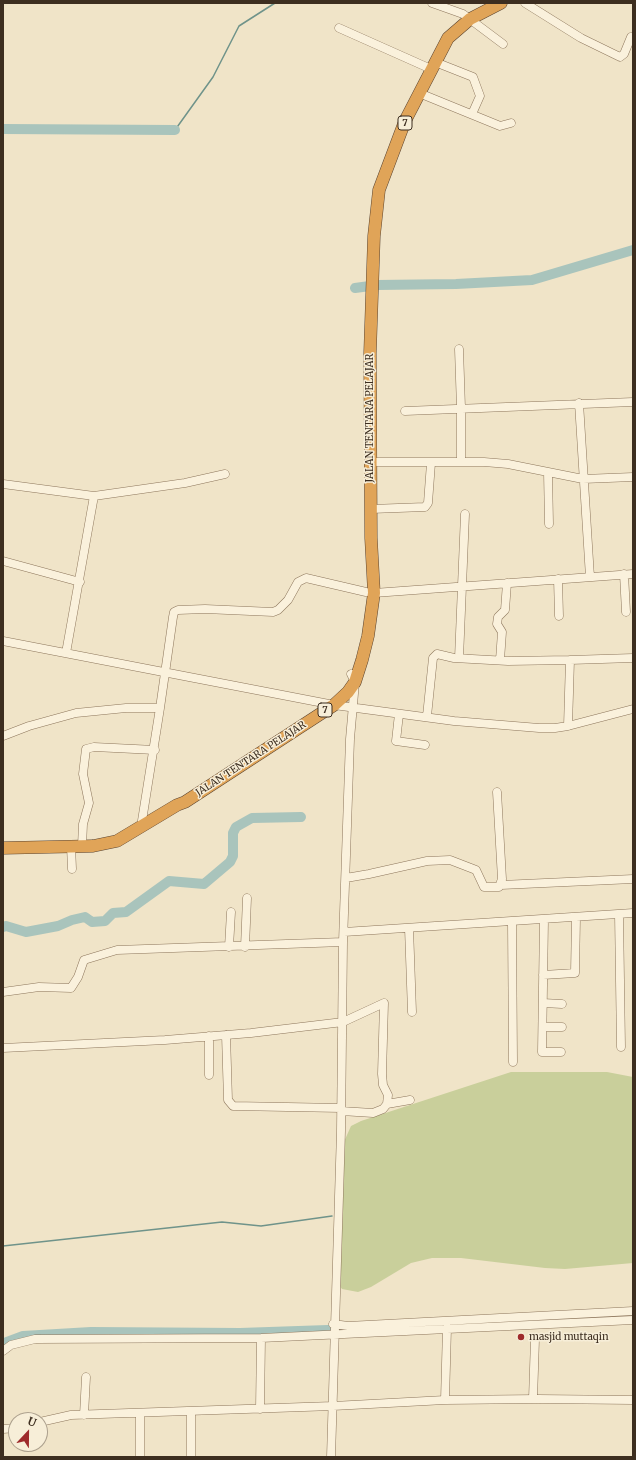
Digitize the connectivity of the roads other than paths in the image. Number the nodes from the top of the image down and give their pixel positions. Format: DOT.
graph roads {
  1 [pos="432,3"];
  2 [pos="501,3"];
  3 [pos="525,3"];
  4 [pos="470,20"];
  5 [pos="339,28"];
  6 [pos="631,37"];
  7 [pos="503,44"];
  8 [pos="433,65"];
  9 [pos="419,93"];
  10 [pos="472,114"];
  11 [pos="510,123"];
  12 [pos="459,349"];
  13 [pos="633,402"];
  14 [pos="579,403"];
  15 [pos="461,408"];
  16 [pos="405,411"];
  17 [pos="370,462"];
  18 [pos="461,462"];
  19 [pos="431,463"];
  20 [pos="548,472"];
  21 [pos="225,474"];
  22 [pos="633,477"];
  23 [pos="583,479"];
  24 [pos="3,484"];
  25 [pos="94,496"];
  26 [pos="371,509"];
  27 [pos="466,514"];
  28 [pos="549,524"];
  29 [pos="3,561"];
  30 [pos="624,574"];
  31 [pos="633,574"];
  32 [pos="590,577"];
  33 [pos="558,579"];
  34 [pos="80,582"];
  35 [pos="507,583"];
  36 [pos="462,586"];
  37 [pos="370,593"];
  38 [pos="626,612"];
  39 [pos="559,616"];
  40 [pos="3,641"];
  41 [pos="66,653"];
  42 [pos="458,658"];
  43 [pos="633,658"];
  44 [pos="500,660"];
  45 [pos="570,660"];
  46 [pos="166,673"];
  47 [pos="353,678"];
  48 [pos="328,704"];
  49 [pos="160,708"];
  50 [pos="352,708"];
  51 [pos="633,709"];
  52 [pos="399,714"];
  53 [pos="427,716"];
  54 [pos="568,726"];
  55 [pos="3,736"];
  56 [pos="425,745"];
  57 [pos="155,750"];
  58 [pos="497,792"];
  59 [pos="141,827"];
  60 [pos="77,846"];
  61 [pos="3,848"];
  62 [pos="72,869"];
  63 [pos="346,878"];
  64 [pos="633,879"];
  65 [pos="501,885"];
  66 [pos="247,898"];
  67 [pos="232,912"];
  68 [pos="633,913"];
  69 [pos="619,914"];
  70 [pos="576,918"];
  71 [pos="544,920"];
  72 [pos="512,922"];
  73 [pos="409,928"];
  74 [pos="344,932"];
  75 [pos="344,942"];
  76 [pos="229,947"];
  77 [pos="245,947"];
  78 [pos="543,975"];
  79 [pos="3,992"];
  80 [pos="543,1003"];
  81 [pos="562,1004"];
  82 [pos="412,1012"];
  83 [pos="343,1022"];
  84 [pos="543,1027"];
  85 [pos="562,1027"];
  86 [pos="226,1035"];
  87 [pos="209,1036"];
  88 [pos="621,1046"];
  89 [pos="3,1048"];
  90 [pos="561,1052"];
  91 [pos="513,1062"];
  92 [pos="209,1075"];
  93 [pos="410,1100"];
  94 [pos="387,1104"];
  95 [pos="341,1110"];
  96 [pos="633,1311"];
  97 [pos="633,1320"];
  98 [pos="447,1328"];
  99 [pos="333,1329"];
  100 [pos="261,1338"];
  101 [pos="535,1339"];
  102 [pos="3,1351"];
  103 [pos="86,1377"];
  104 [pos="534,1399"];
  105 [pos="445,1400"];
  106 [pos="633,1400"];
  107 [pos="333,1406"];
  108 [pos="260,1409"];
  109 [pos="191,1411"];
  110 [pos="84,1414"];
  111 [pos="140,1414"];
  112 [pos="48,1420"];
  113 [pos="140,1457"];
  114 [pos="191,1457"];
  115 [pos="330,1457"];
  1 -- 4 [label="street"];
  2 -- 4 [label="highway, 7"];
  3 -- 6 [label="street"];
  4 -- 7 [label="street"];
  4 -- 8 [label="highway, 7"];
  5 -- 8 [label="street"];
  8 -- 9 [label="highway, 7"];
  8 -- 10 [label="street"];
  9 -- 10 [label="street"];
  9 -- 17 [label="highway, JALAN TENTARA PELAJAR / 7"];
  10 -- 11 [label="street"];
  12 -- 15 [label="street"];
  13 -- 14 [label="street"];
  14 -- 15 [label="street"];
  14 -- 23 [label="street"];
  15 -- 16 [label="street"];
  15 -- 18 [label="street"];
  17 -- 19 [label="street"];
  17 -- 26 [label="highway, JALAN TENTARA PELAJAR / 7"];
  18 -- 19 [label="street"];
  18 -- 20 [label="street"];
  19 -- 26 [label="street"];
  20 -- 23 [label="street"];
  20 -- 28 [label="street"];
  21 -- 25 [label="street"];
  22 -- 23 [label="street"];
  23 -- 32 [label="street"];
  24 -- 25 [label="street"];
  25 -- 34 [label="street"];
  26 -- 37 [label="highway, JALAN TENTARA PELAJAR / 7"];
  27 -- 36 [label="street"];
  29 -- 34 [label="street"];
  30 -- 31 [label="street"];
  30 -- 32 [label="street"];
  30 -- 38 [label="street"];
  32 -- 33 [label="street"];
  33 -- 35 [label="street"];
  33 -- 39 [label="street"];
  34 -- 41 [label="street"];
  35 -- 36 [label="street"];
  35 -- 44 [label="street"];
  36 -- 37 [label="street"];
  36 -- 42 [label="street"];
  37 -- 46 [label="street"];
  37 -- 47 [label="highway, JALAN TENTARA PELAJAR / 7"];
  40 -- 41 [label="street"];
  41 -- 46 [label="street"];
  42 -- 44 [label="street"];
  42 -- 53 [label="street"];
  43 -- 45 [label="street"];
  44 -- 45 [label="street"];
  45 -- 54 [label="street"];
  46 -- 48 [label="street"];
  46 -- 49 [label="street"];
  47 -- 48 [label="highway, JALAN TENTARA PELAJAR / 7"];
  47 -- 50 [label="street"];
  48 -- 50 [label="street"];
  48 -- 59 [label="highway, JALAN TENTARA PELAJAR / 7"];
  49 -- 55 [label="street"];
  49 -- 57 [label="street"];
  50 -- 52 [label="street"];
  50 -- 63 [label="street"];
  51 -- 54 [label="street"];
  52 -- 53 [label="street"];
  52 -- 56 [label="street"];
  53 -- 54 [label="street"];
  57 -- 59 [label="street"];
  57 -- 60 [label="street"];
  58 -- 65 [label="street"];
  59 -- 60 [label="highway, JALAN TENTARA PELAJAR / 7"];
  60 -- 61 [label="highway, JALAN TENTARA PELAJAR / 7"];
  60 -- 62 [label="street"];
  63 -- 65 [label="street"];
  63 -- 74 [label="street"];
  64 -- 65 [label="street"];
  66 -- 77 [label="street"];
  67 -- 76 [label="street"];
  68 -- 69 [label="street"];
  69 -- 70 [label="street"];
  69 -- 88 [label="street"];
  70 -- 71 [label="street"];
  70 -- 78 [label="street"];
  71 -- 72 [label="street"];
  71 -- 78 [label="street"];
  72 -- 73 [label="street"];
  72 -- 91 [label="street"];
  73 -- 74 [label="street"];
  73 -- 82 [label="street"];
  74 -- 75 [label="street"];
  75 -- 77 [label="street"];
  75 -- 83 [label="street"];
  76 -- 77 [label="street"];
  76 -- 79 [label="street"];
  78 -- 80 [label="street"];
  80 -- 81 [label="street"];
  80 -- 84 [label="street"];
  83 -- 86 [label="street"];
  83 -- 94 [label="street"];
  83 -- 95 [label="street"];
  84 -- 85 [label="street"];
  84 -- 90 [label="street"];
  86 -- 87 [label="street"];
  86 -- 95 [label="street"];
  87 -- 89 [label="street"];
  87 -- 92 [label="street"];
  93 -- 94 [label="street"];
  94 -- 95 [label="street"];
  95 -- 99 [label="street"];
  96 -- 99 [label="street"];
  97 -- 98 [label="street"];
  98 -- 99 [label="street"];
  98 -- 105 [label="street"];
  99 -- 100 [label="street"];
  99 -- 107 [label="street"];
  100 -- 102 [label="street"];
  100 -- 108 [label="street"];
  101 -- 104 [label="street"];
  103 -- 110 [label="street"];
  104 -- 105 [label="street"];
  104 -- 106 [label="street"];
  105 -- 107 [label="street"];
  107 -- 108 [label="street"];
  107 -- 115 [label="street"];
  108 -- 109 [label="street"];
  109 -- 111 [label="street"];
  109 -- 114 [label="street"];
  110 -- 111 [label="street"];
  110 -- 112 [label="street"];
  111 -- 113 [label="street"];
}
